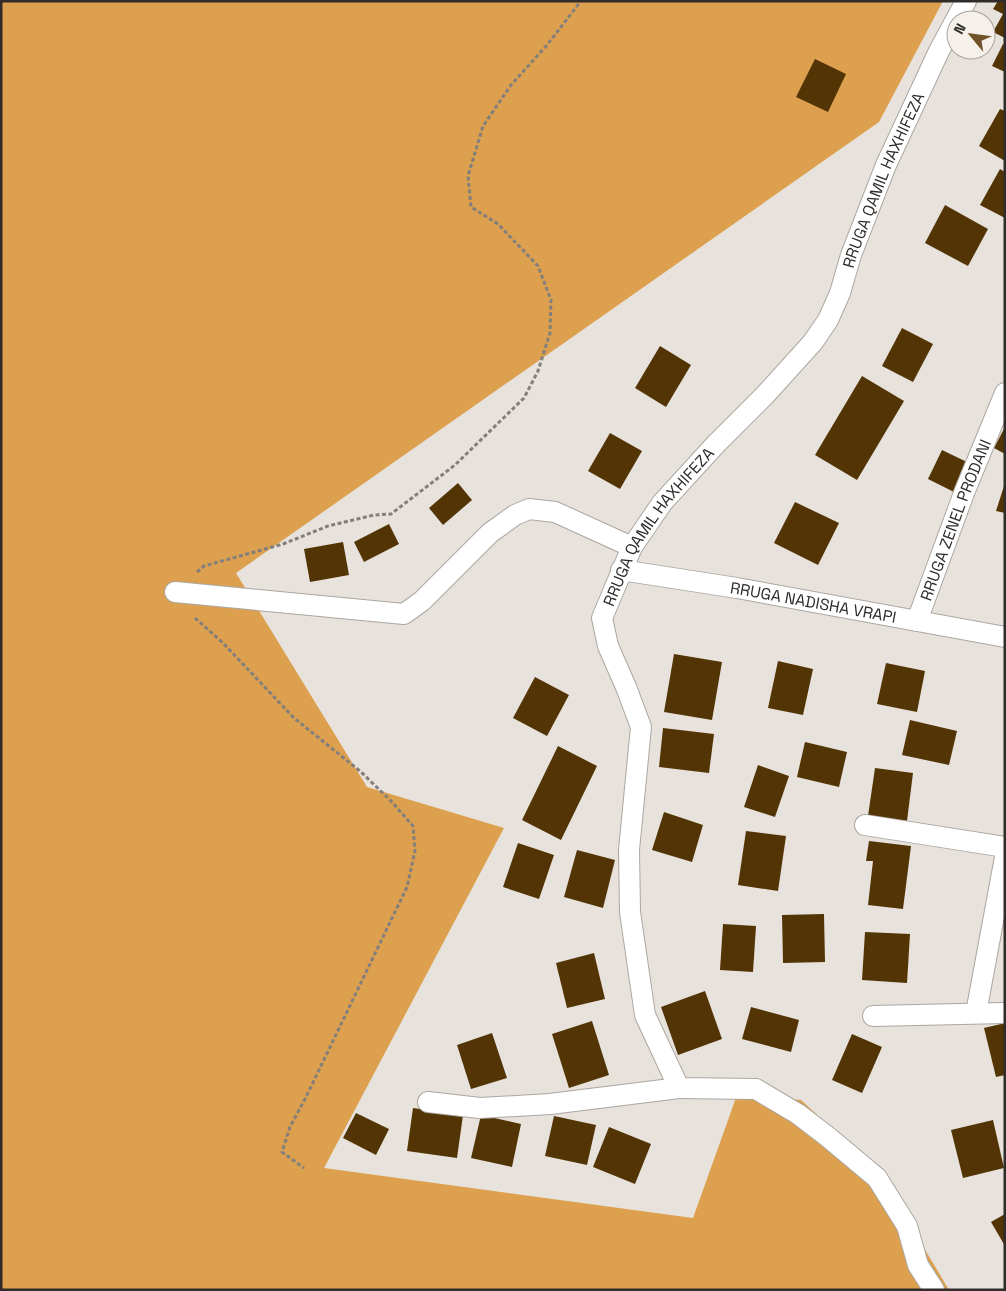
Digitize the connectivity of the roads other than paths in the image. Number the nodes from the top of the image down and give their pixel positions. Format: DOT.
graph roads {
  1 [pos="966,1"];
  2 [pos="1005,393"];
  3 [pos="632,547"];
  4 [pos="621,570"];
  5 [pos="175,592"];
  6 [pos="917,620"];
  7 [pos="1005,638"];
  8 [pos="865,825"];
  9 [pos="1005,846"];
  10 [pos="1005,857"];
  11 [pos="976,1013"];
  12 [pos="1005,1013"];
  13 [pos="873,1016"];
  14 [pos="679,1088"];
  15 [pos="428,1102"];
  16 [pos="934,1290"];
  1 -- 3 [label="street, RRUGA QAMIL HAXHIFEZA"];
  2 -- 6 [label="street, RRUGA ZENEL PRODANI"];
  3 -- 4 [label="street, RRUGA QAMIL HAXHIFEZA"];
  3 -- 5 [label="street"];
  4 -- 6 [label="street, RRUGA NADISHA VRAPI"];
  4 -- 14 [label="street, RRUGA QAMIL HAXHIFEZA"];
  6 -- 7 [label="street, RRUGA NADISHA VRAPI"];
  8 -- 9 [label="street"];
  10 -- 11 [label="street"];
  11 -- 12 [label="street"];
  11 -- 13 [label="street"];
  14 -- 15 [label="street"];
  14 -- 16 [label="street"];
}
